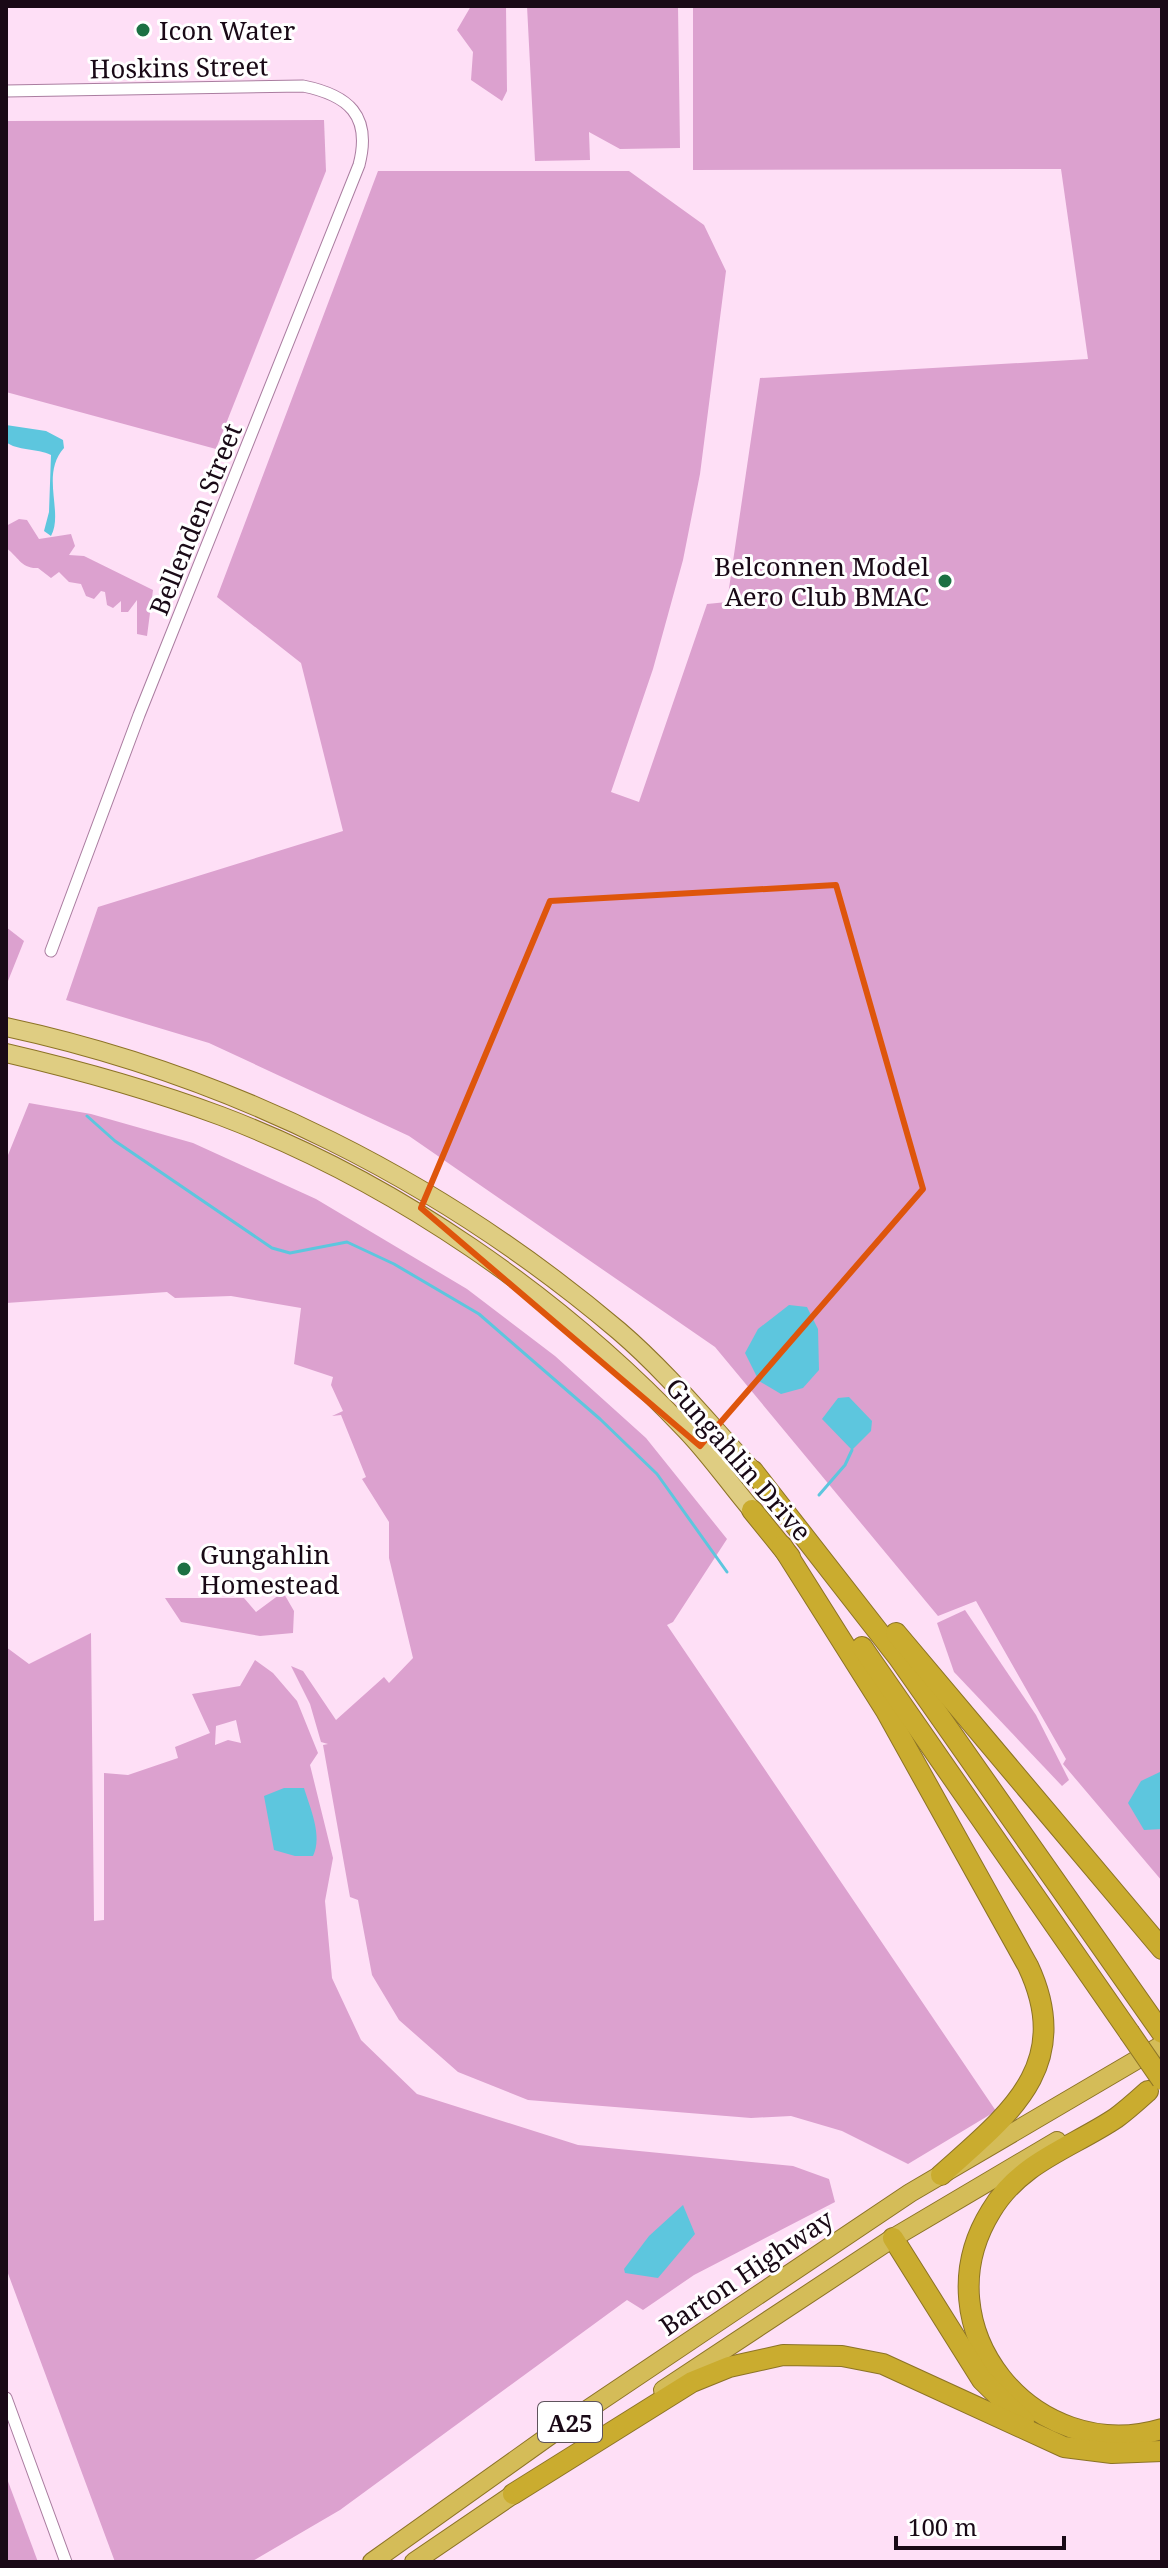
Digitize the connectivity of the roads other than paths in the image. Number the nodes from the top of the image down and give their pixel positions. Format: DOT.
graph roads {
  1 [pos="6,91"];
  2 [pos="349,104"];
  3 [pos="51,951"];
  4 [pos="6,1027"];
  5 [pos="6,1053"];
  6 [pos="753,1471"];
  7 [pos="752,1510"];
  8 [pos="782,1546"];
  9 [pos="1162,1949"];
  10 [pos="1156,2025"];
  11 [pos="1158,2048"];
  12 [pos="1157,2085"];
  13 [pos="941,2175"];
  14 [pos="903,2199"];
  15 [pos="893,2238"];
  16 [pos="6,2398"];
  17 [pos="1162,2429"];
  18 [pos="1089,2451"];
  19 [pos="1162,2451"];
  20 [pos="513,2494"];
  21 [pos="66,2562"];
  22 [pos="372,2562"];
  23 [pos="414,2562"];
  1 -- 2 [label="street, Hoskins Street"];
  2 -- 3 [label="street, Bellenden Street"];
  4 -- 6 [label="main road, Gungahlin Drive"];
  5 -- 7 [label="main road, Gungahlin Drive"];
  6 -- 9 [label="highway"];
  6 -- 10 [label="highway, Gungahlin Drive"];
  7 -- 8 [label="highway, Gungahlin Drive"];
  8 -- 12 [label="highway, Gungahlin Drive, bridge"];
  8 -- 13 [label="highway"];
  11 -- 13 [label="highway, Barton Highway / A25"];
  12 -- 15 [label="highway, Barton Highway / A25"];
  12 -- 17 [label="highway"];
  13 -- 14 [label="highway, Barton Highway / A25"];
  14 -- 15 [label="highway"];
  14 -- 22 [label="highway, Barton Highway / A25"];
  15 -- 18 [label="highway"];
  15 -- 20 [label="highway, Barton Highway / A25"];
  16 -- 21 [label="street"];
  18 -- 19 [label="highway"];
  18 -- 20 [label="highway"];
  20 -- 23 [label="highway, Barton Highway / A25"];
}
